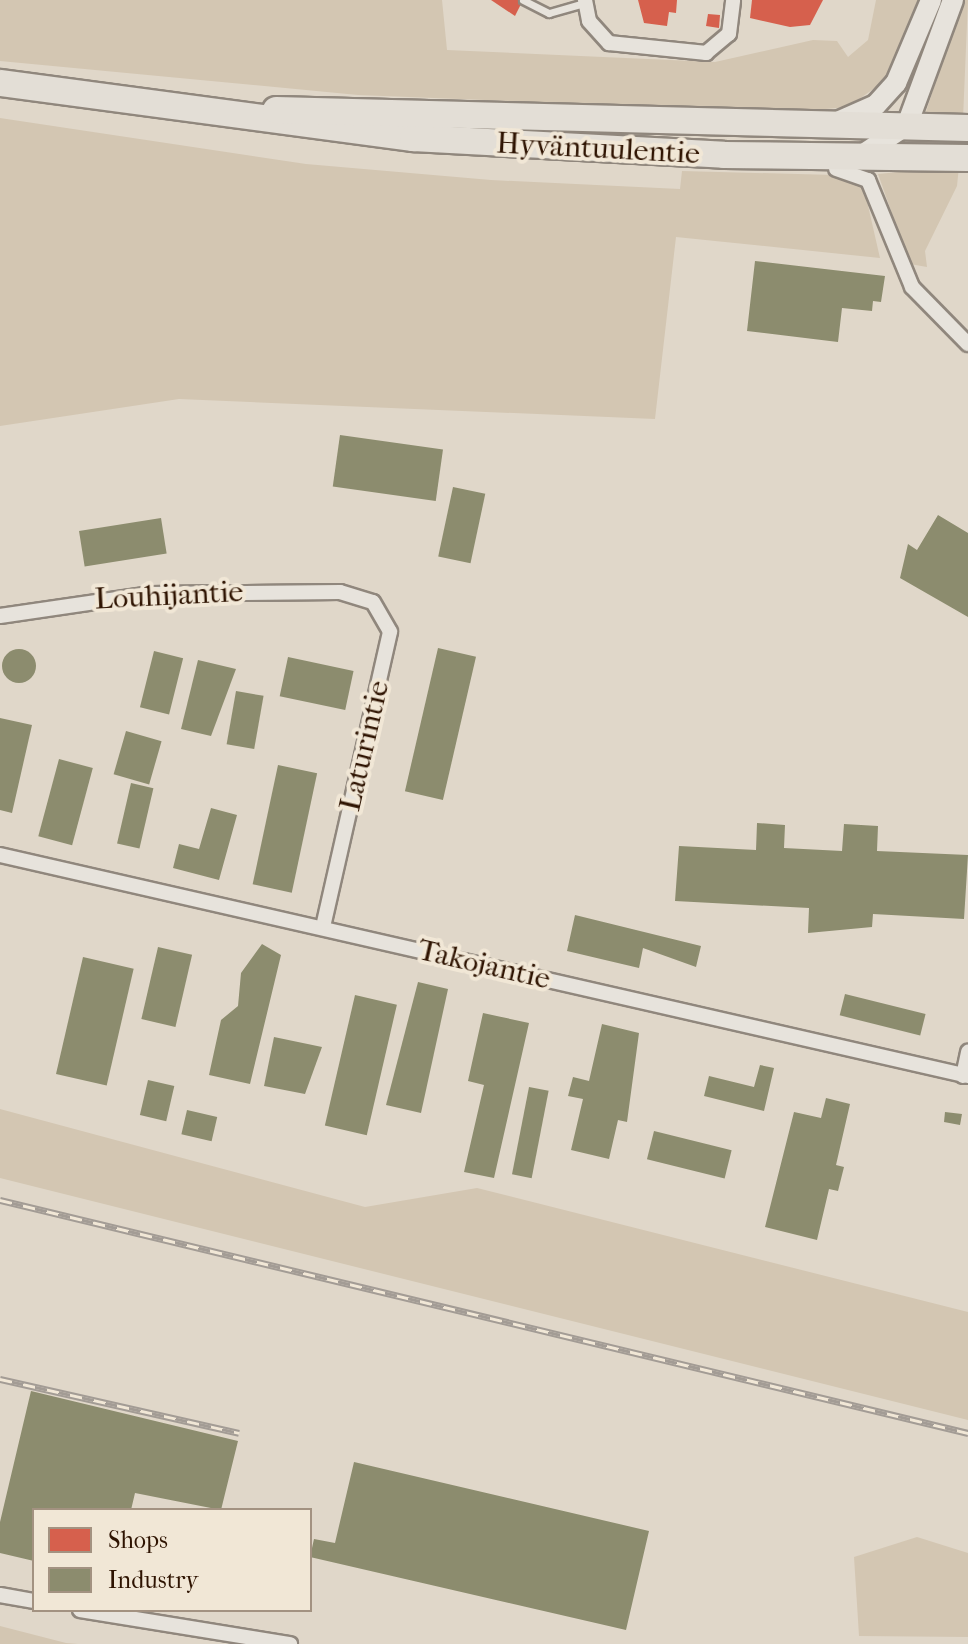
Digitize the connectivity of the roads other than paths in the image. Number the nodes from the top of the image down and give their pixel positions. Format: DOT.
graph roads {
  1 [pos="523,0"];
  2 [pos="733,0"];
  3 [pos="931,0"];
  4 [pos="953,0"];
  5 [pos="585,2"];
  6 [pos="0,83"];
  7 [pos="230,110"];
  8 [pos="837,122"];
  9 [pos="907,125"];
  10 [pos="968,128"];
  11 [pos="724,155"];
  12 [pos="854,158"];
  13 [pos="968,158"];
  14 [pos="968,344"];
  15 [pos="340,592"];
  16 [pos="0,616"];
  17 [pos="0,855"];
  18 [pos="323,928"];
  19 [pos="968,1052"];
  20 [pos="965,1076"];
  21 [pos="0,1595"];
  22 [pos="32,1601"];
  23 [pos="92,1612"];
  24 [pos="290,1644"];
  1 -- 5 [label="lane"];
  2 -- 5 [label="street"];
  3 -- 8 [label="street"];
  4 -- 9 [label="street"];
  6 -- 7 [label="highway, Hyväntuulentie"];
  7 -- 8 [label="highway, Hyväntuulentie"];
  7 -- 11 [label="highway, Hyväntuulentie"];
  8 -- 9 [label="highway, Hyväntuulentie"];
  9 -- 10 [label="highway, Hyväntuulentie"];
  9 -- 12 [label="street"];
  11 -- 12 [label="highway, Hyväntuulentie"];
  11 -- 14 [label="street"];
  12 -- 13 [label="highway, Hyväntuulentie"];
  15 -- 16 [label="street, Louhijantie"];
  15 -- 18 [label="street, Laturintie"];
  17 -- 18 [label="street, Takojantie"];
  18 -- 20 [label="street, Takojantie"];
  19 -- 20 [label="street"];
  21 -- 22 [label="street"];
  23 -- 24 [label="street"];
}
